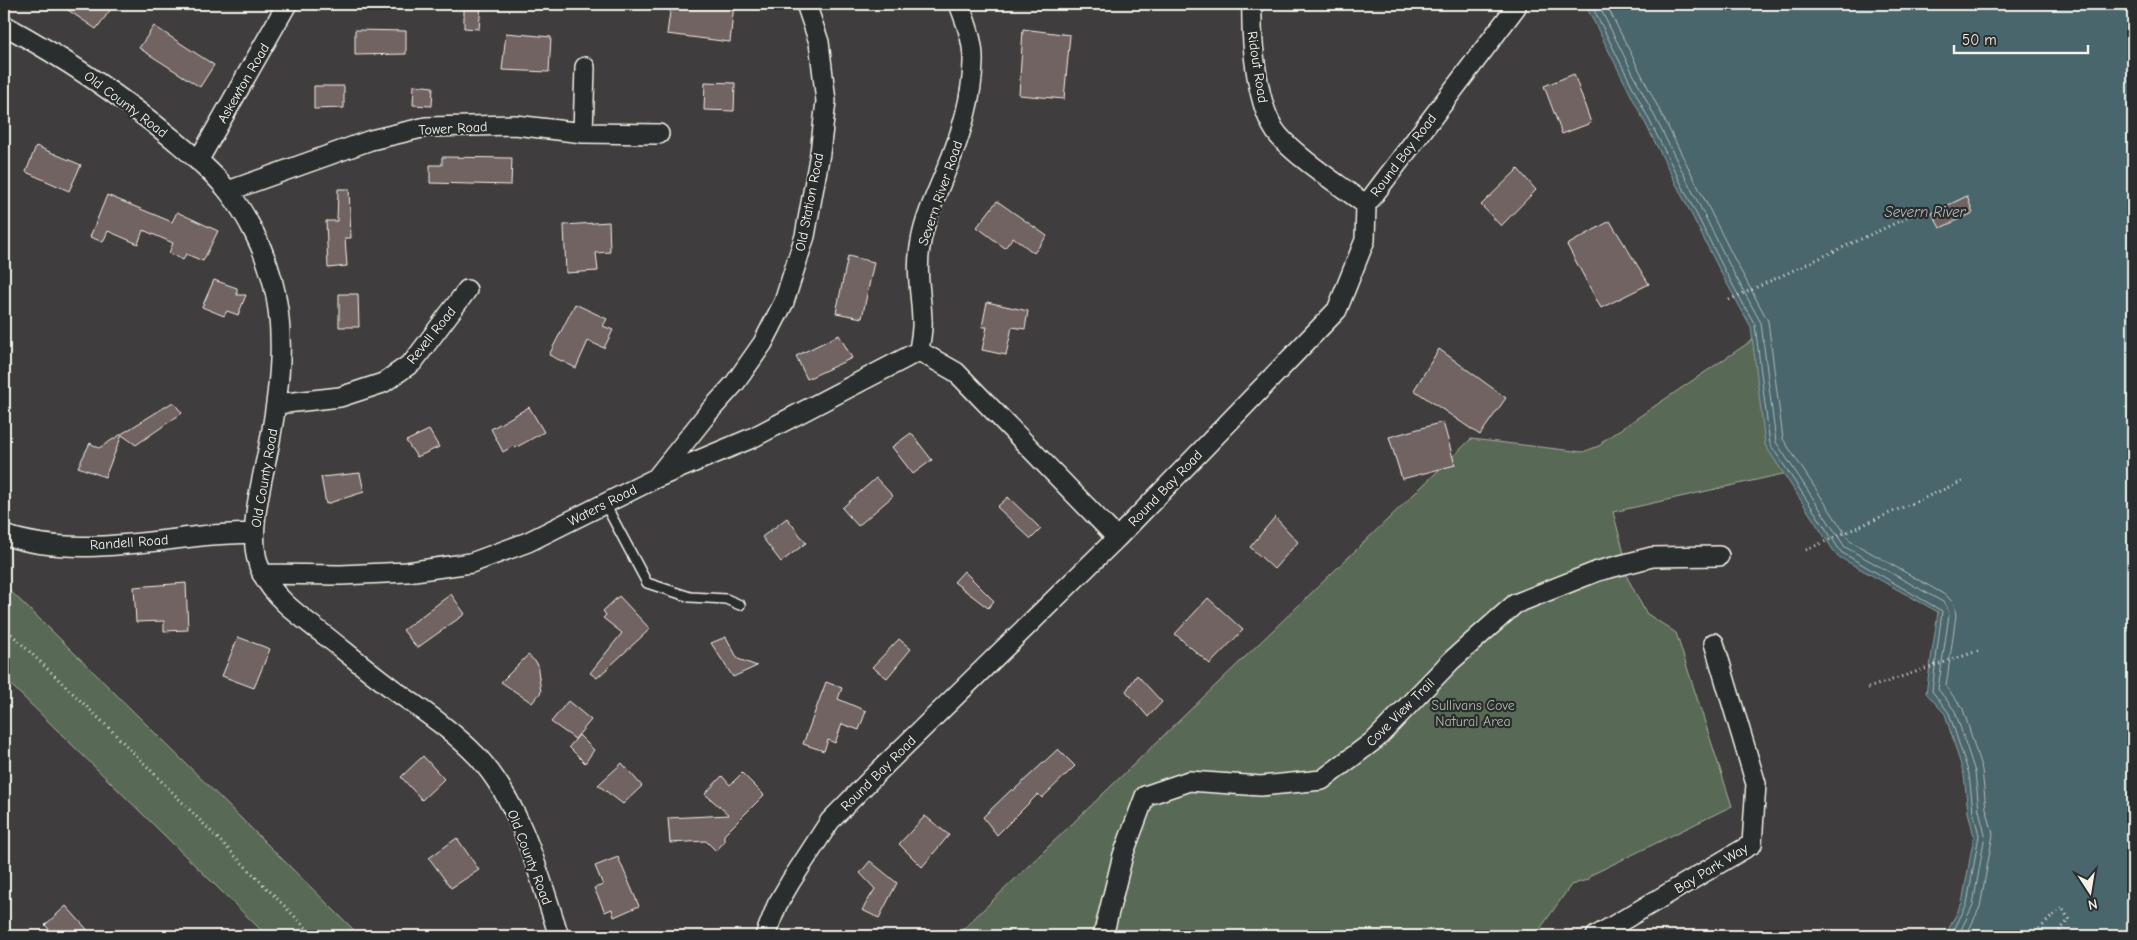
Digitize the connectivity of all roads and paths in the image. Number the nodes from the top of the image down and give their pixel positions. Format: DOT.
graph roads {
  1 [pos="288,4"];
  2 [pos="806,4"];
  3 [pos="959,4"];
  4 [pos="1252,4"];
  5 [pos="1516,7"];
  6 [pos="4,25"];
  7 [pos="585,67"];
  8 [pos="584,133"];
  9 [pos="659,134"];
  10 [pos="198,161"];
  11 [pos="228,191"];
  12 [pos="1366,205"];
  13 [pos="1926,209"];
  14 [pos="467,290"];
  15 [pos="1729,300"];
  16 [pos="919,351"];
  17 [pos="277,404"];
  18 [pos="656,478"];
  19 [pos="1965,480"];
  20 [pos="605,504"];
  21 [pos="254,533"];
  22 [pos="4,535"];
  23 [pos="1117,538"];
  24 [pos="1806,550"];
  25 [pos="1719,556"];
  26 [pos="262,574"];
  27 [pos="740,605"];
  28 [pos="4,627"];
  29 [pos="1714,643"];
  30 [pos="1978,650"];
  31 [pos="1868,688"];
  32 [pos="2059,931"];
  33 [pos="314,936"];
  34 [pos="560,936"];
  35 [pos="765,936"];
  36 [pos="1103,936"];
  37 [pos="1596,936"];
  38 [pos="2032,936"];
  1 -- 10 [label="street, Askewton Road"];
  2 -- 18 [label="street, Old Station Road"];
  3 -- 16 [label="street, Severn River Road"];
  4 -- 12 [label="street, Ridout Road"];
  5 -- 12 [label="street, Round Bay Road"];
  6 -- 10 [label="street, Old County Road"];
  7 -- 8 [label="street"];
  8 -- 9 [label="street, Tower Road"];
  8 -- 11 [label="street, Tower Road"];
  10 -- 11 [label="street, Old County Road"];
  11 -- 17 [label="street, Old County Road"];
  12 -- 23 [label="street, Round Bay Road"];
  13 -- 15 [label="path"];
  14 -- 17 [label="street, Revell Road"];
  16 -- 18 [label="street, Waters Road"];
  16 -- 23 [label="street"];
  17 -- 21 [label="street, Old County Road"];
  18 -- 20 [label="street, Waters Road"];
  19 -- 24 [label="path"];
  20 -- 26 [label="street, Waters Road"];
  20 -- 27 [label="lane"];
  21 -- 22 [label="street, Randell Road"];
  21 -- 26 [label="street, Old County Road"];
  23 -- 35 [label="street, Round Bay Road"];
  25 -- 36 [label="street, Cove View Trail"];
  26 -- 34 [label="street, Old County Road"];
  28 -- 33 [label="path"];
  29 -- 37 [label="street, Bay Park Way"];
  30 -- 31 [label="path"];
  32 -- 38 [label="path"];
}
